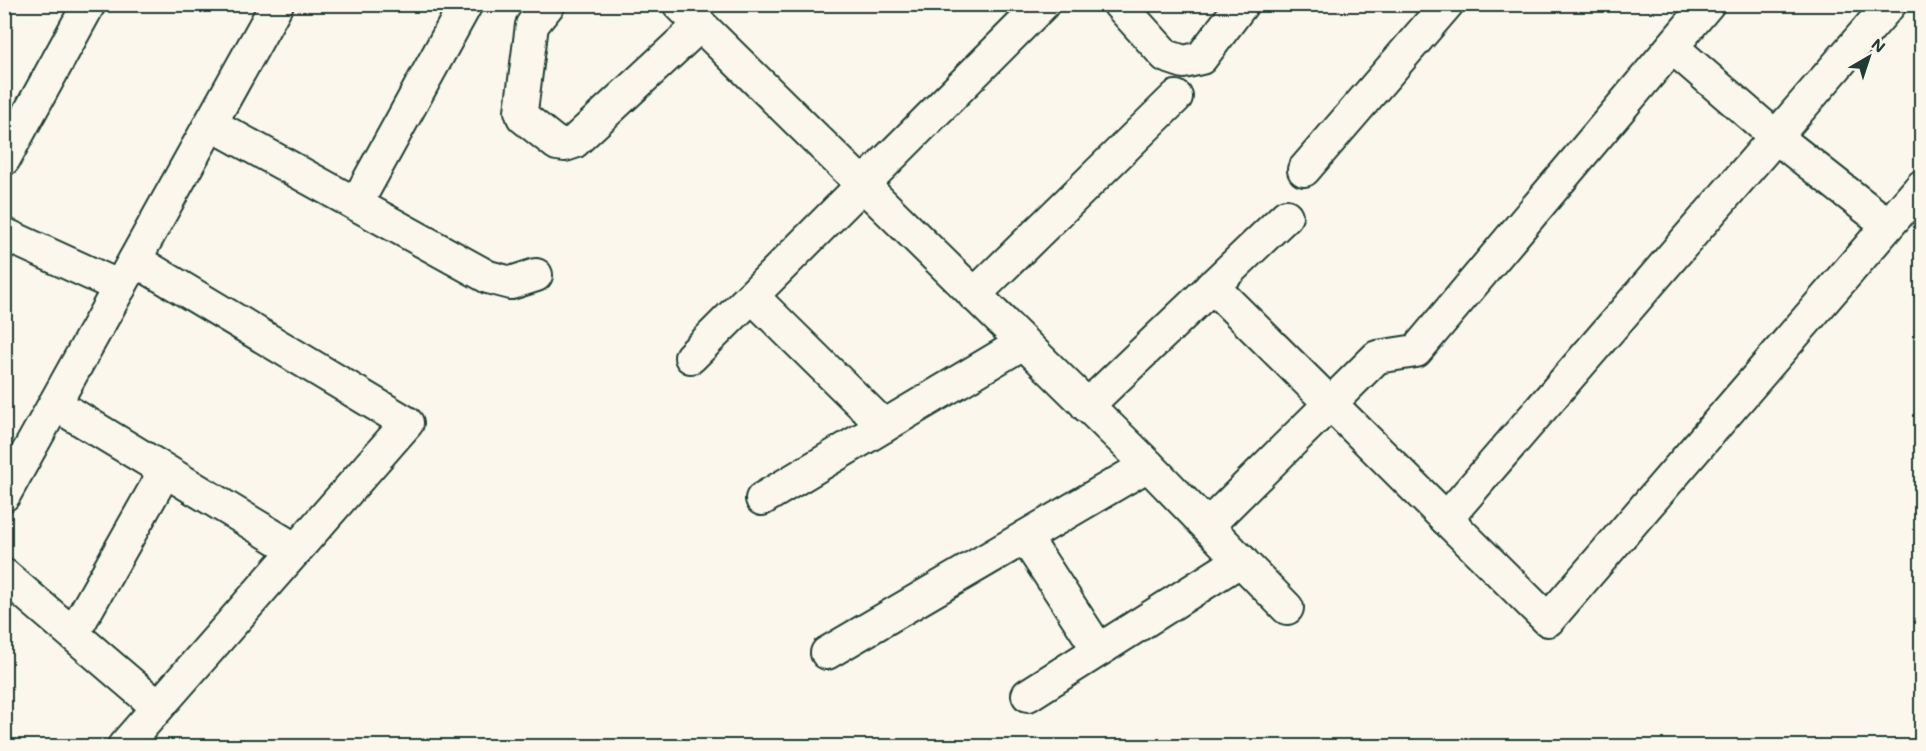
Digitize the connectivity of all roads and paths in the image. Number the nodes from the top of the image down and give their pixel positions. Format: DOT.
graph roads {
  1 [pos="89,4"];
  2 [pos="278,4"];
  3 [pos="466,4"];
  4 [pos="549,4"];
  5 [pos="1043,4"];
  6 [pos="1119,4"];
  7 [pos="1242,4"];
  8 [pos="1447,4"];
  9 [pos="1708,4"];
  10 [pos="1890,4"];
  11 [pos="689,15"];
  12 [pos="1672,47"];
  13 [pos="1176,97"];
  14 [pos="211,124"];
  15 [pos="1776,137"];
  16 [pos="4,159"];
  17 [pos="1304,170"];
  18 [pos="863,185"];
  19 [pos="1922,186"];
  20 [pos="356,204"];
  21 [pos="1286,216"];
  22 [pos="1888,225"];
  23 [pos="4,234"];
  24 [pos="135,260"];
  25 [pos="536,275"];
  26 [pos="1212,286"];
  27 [pos="120,287"];
  28 [pos="974,295"];
  29 [pos="752,296"];
  30 [pos="1023,343"];
  31 [pos="690,357"];
  32 [pos="1329,403"];
  33 [pos="55,404"];
  34 [pos="1087,406"];
  35 [pos="884,426"];
  36 [pos="1148,465"];
  37 [pos="165,471"];
  38 [pos="4,495"];
  39 [pos="762,499"];
  40 [pos="1446,519"];
  41 [pos="1208,525"];
  42 [pos="1025,537"];
  43 [pos="296,550"];
  44 [pos="1241,560"];
  45 [pos="4,575"];
  46 [pos="1287,608"];
  47 [pos="73,634"];
  48 [pos="1098,649"];
  49 [pos="827,653"];
  50 [pos="1028,694"];
  51 [pos="158,707"];
  52 [pos="124,747"];
  1 -- 16 [label="street"];
  2 -- 14 [label="street"];
  3 -- 20 [label="street"];
  4 -- 11 [label="street"];
  5 -- 18 [label="street"];
  6 -- 7 [label="street"];
  8 -- 17 [label="street"];
  9 -- 12 [label="street"];
  10 -- 15 [label="street"];
  11 -- 18 [label="street"];
  12 -- 15 [label="street"];
  12 -- 32 [label="street"];
  13 -- 28 [label="street"];
  14 -- 20 [label="street"];
  14 -- 24 [label="street"];
  15 -- 22 [label="street"];
  15 -- 40 [label="street"];
  18 -- 28 [label="street"];
  18 -- 29 [label="street"];
  19 -- 22 [label="street"];
  20 -- 25 [label="street"];
  21 -- 26 [label="street"];
  22 -- 40 [label="street"];
  23 -- 27 [label="street"];
  24 -- 27 [label="street"];
  24 -- 43 [label="street"];
  26 -- 32 [label="street"];
  26 -- 34 [label="street"];
  27 -- 33 [label="street"];
  28 -- 30 [label="street"];
  29 -- 31 [label="street"];
  29 -- 35 [label="street"];
  30 -- 34 [label="street"];
  30 -- 35 [label="street"];
  32 -- 40 [label="street"];
  32 -- 41 [label="street"];
  33 -- 37 [label="street"];
  33 -- 38 [label="street"];
  34 -- 36 [label="street"];
  35 -- 39 [label="street"];
  36 -- 41 [label="street"];
  36 -- 42 [label="street"];
  37 -- 43 [label="street"];
  37 -- 47 [label="street"];
  41 -- 44 [label="street"];
  42 -- 48 [label="street"];
  42 -- 49 [label="street"];
  43 -- 51 [label="street"];
  44 -- 46 [label="street"];
  44 -- 48 [label="street"];
  45 -- 47 [label="street"];
  47 -- 51 [label="street"];
  48 -- 50 [label="street"];
  51 -- 52 [label="street"];
}
